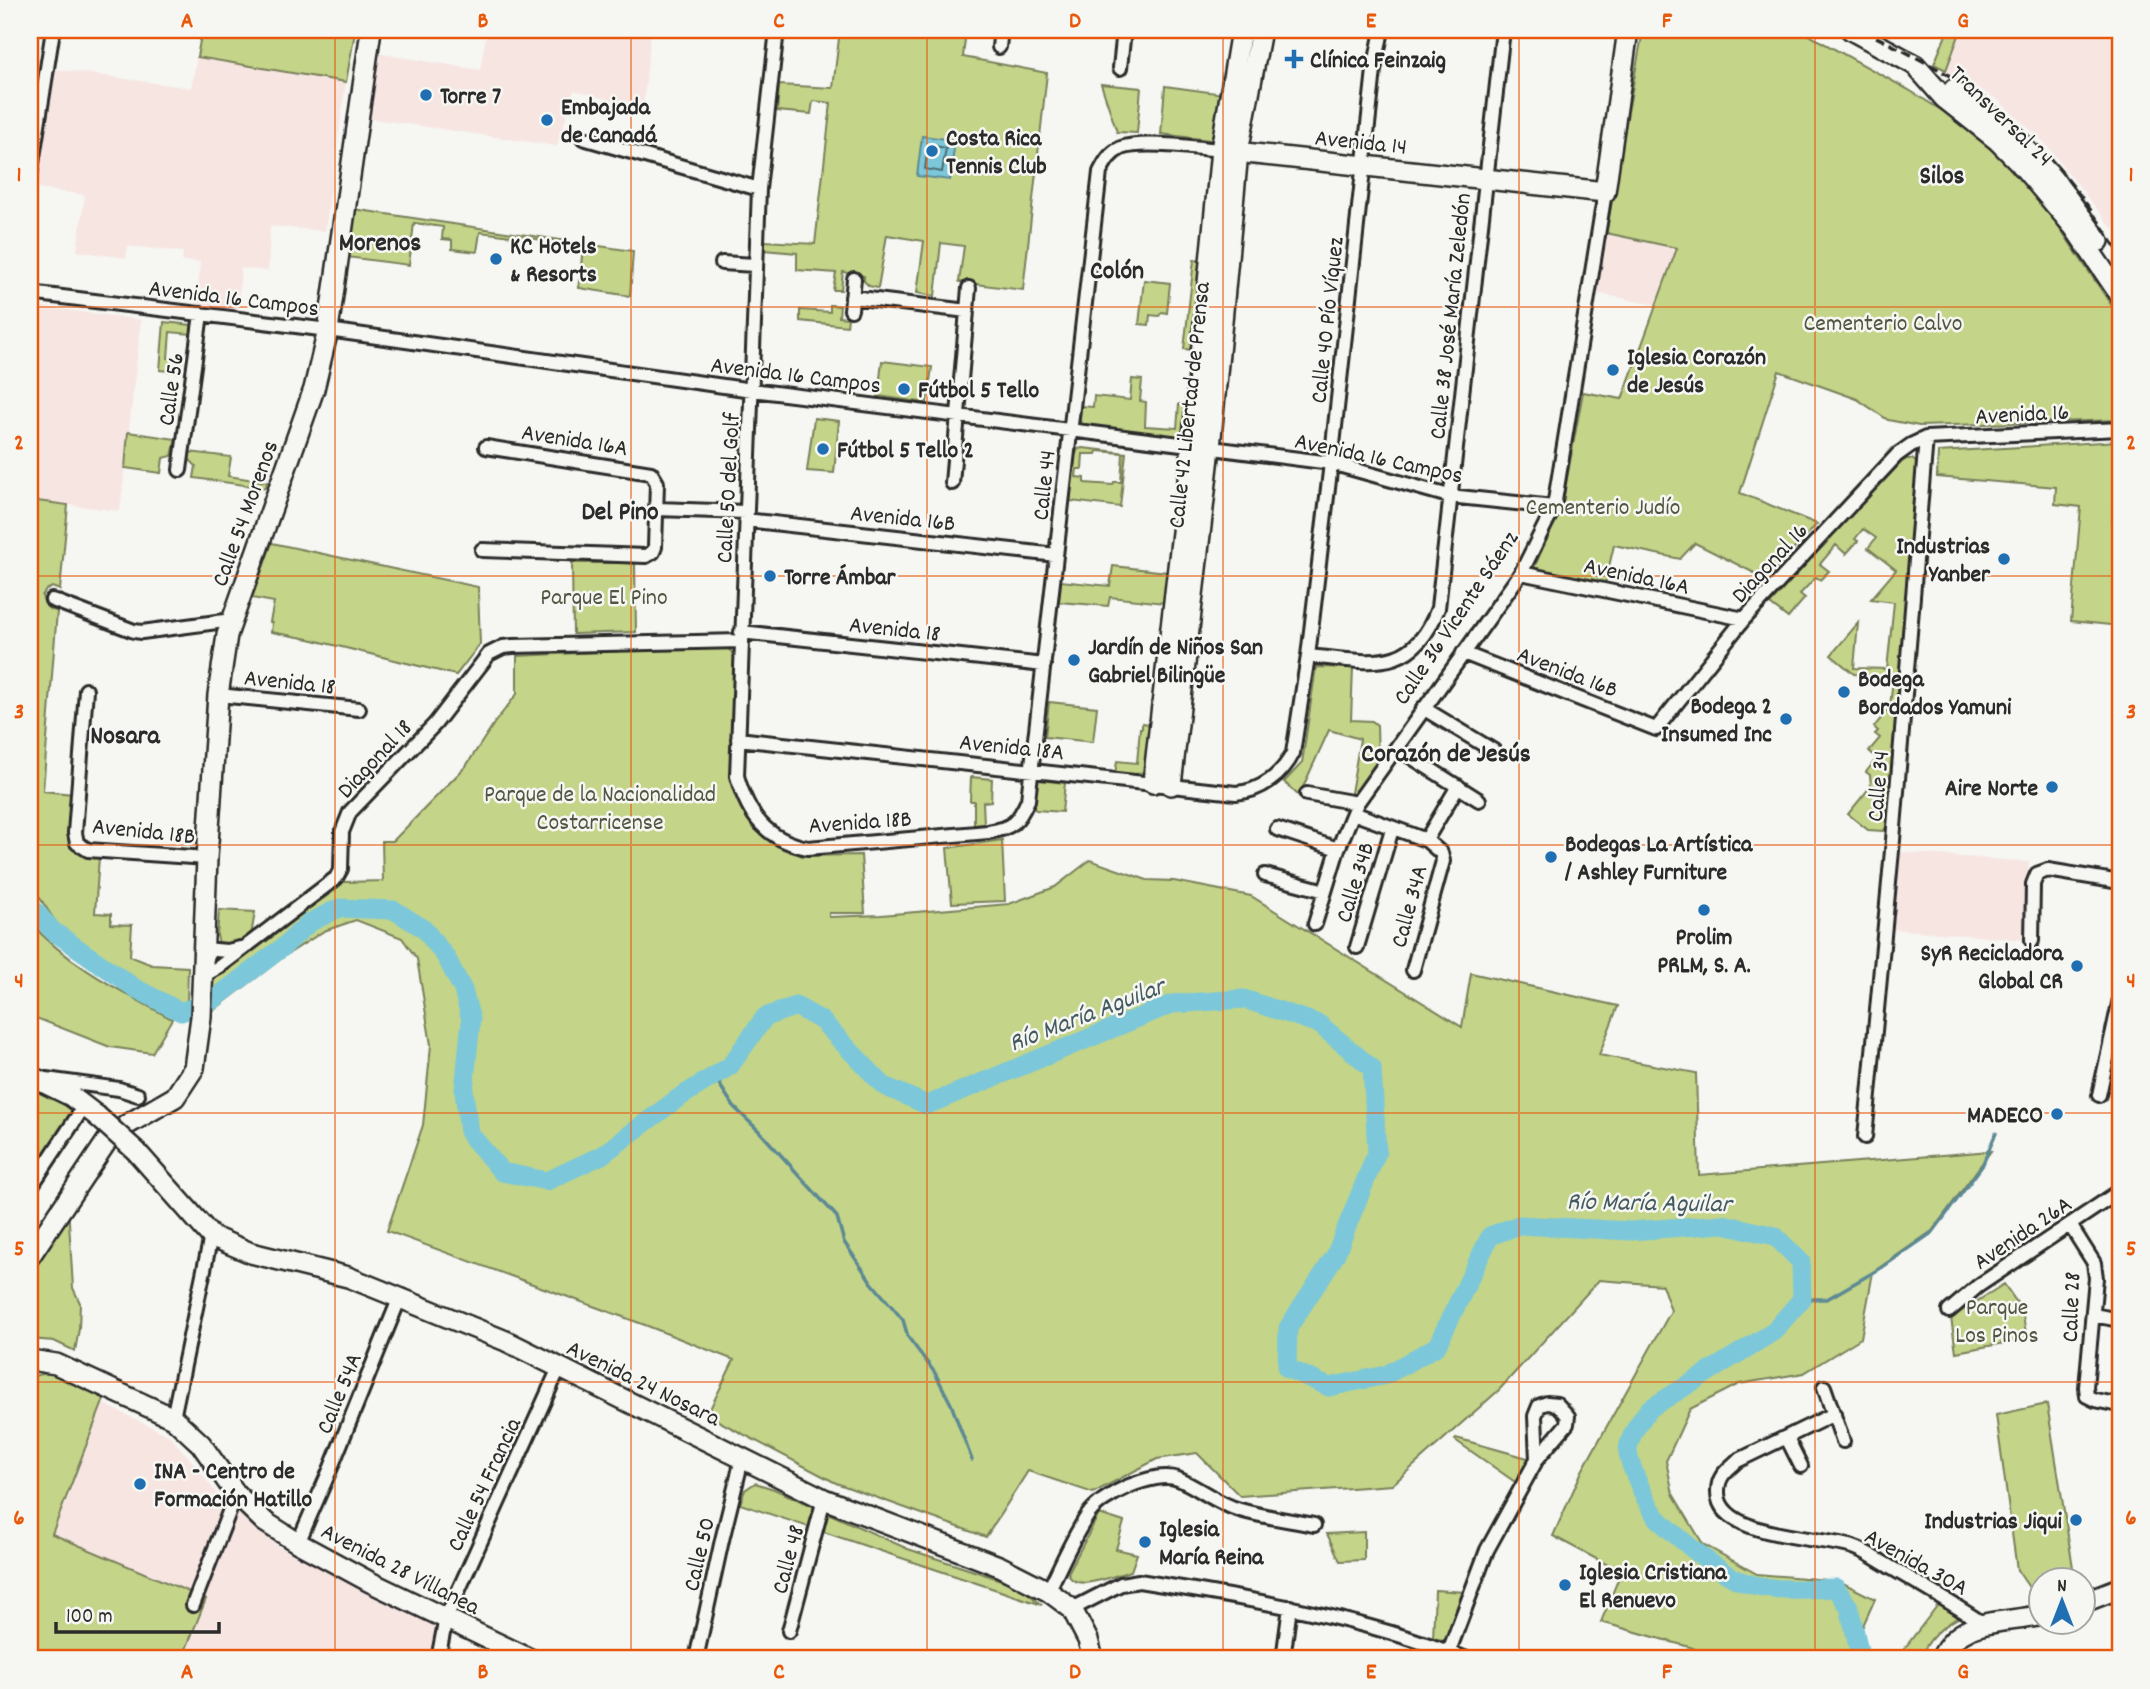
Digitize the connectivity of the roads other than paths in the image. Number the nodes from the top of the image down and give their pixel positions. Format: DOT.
graph roads {
  1 [pos="53,30"];
  2 [pos="371,30"];
  3 [pos="776,30"];
  4 [pos="1001,30"];
  5 [pos="1124,30"];
  6 [pos="1241,30"];
  7 [pos="1261,30"];
  8 [pos="1382,30"];
  9 [pos="1503,30"];
  10 [pos="1628,30"];
  11 [pos="1851,30"];
  12 [pos="1872,30"];
  13 [pos="999,47"];
  14 [pos="1120,68"];
  15 [pos="583,138"];
  16 [pos="1230,151"];
  17 [pos="1112,153"];
  18 [pos="1364,166"];
  19 [pos="30,176"];
  20 [pos="1486,179"];
  21 [pos="759,189"];
  22 [pos="1605,192"];
  23 [pos="2102,256"];
  24 [pos="722,263"];
  25 [pos="755,265"];
  26 [pos="2120,274"];
  27 [pos="854,279"];
  28 [pos="969,288"];
  29 [pos="30,293"];
  30 [pos="2120,295"];
  31 [pos="967,311"];
  32 [pos="201,314"];
  33 [pos="328,330"];
  34 [pos="752,390"];
  35 [pos="957,415"];
  36 [pos="2120,429"];
  37 [pos="1070,430"];
  38 [pos="1926,438"];
  39 [pos="486,447"];
  40 [pos="1201,447"];
  41 [pos="1331,463"];
  42 [pos="180,470"];
  43 [pos="952,483"];
  44 [pos="1449,496"];
  45 [pos="1555,507"];
  46 [pos="657,509"];
  47 [pos="746,516"];
  48 [pos="482,550"];
  49 [pos="1056,555"];
  50 [pos="1521,573"];
  51 [pos="52,600"];
  52 [pos="1744,619"];
  53 [pos="232,620"];
  54 [pos="741,636"];
  55 [pos="495,649"];
  56 [pos="1464,653"];
  57 [pos="1308,656"];
  58 [pos="1044,664"];
  59 [pos="86,690"];
  60 [pos="218,695"];
  61 [pos="1423,708"];
  62 [pos="359,709"];
  63 [pos="1656,729"];
  64 [pos="738,739"];
  65 [pos="1397,748"];
  66 [pos="1494,751"];
  67 [pos="1032,770"];
  68 [pos="1277,776"];
  69 [pos="1162,784"];
  70 [pos="1458,786"];
  71 [pos="1307,794"];
  72 [pos="1479,800"];
  73 [pos="1355,808"];
  74 [pos="1016,822"];
  75 [pos="1276,829"];
  76 [pos="1392,829"];
  77 [pos="1426,840"];
  78 [pos="1338,849"];
  79 [pos="207,858"];
  80 [pos="1265,875"];
  81 [pos="2120,882"];
  82 [pos="1325,891"];
  83 [pos="1315,923"];
  84 [pos="2032,941"];
  85 [pos="250,944"];
  86 [pos="1357,947"];
  87 [pos="204,949"];
  88 [pos="1413,970"];
  89 [pos="203,983"];
  90 [pos="2120,999"];
  91 [pos="31,1077"];
  92 [pos="138,1095"];
  93 [pos="2099,1095"];
  94 [pos="91,1110"];
  95 [pos="1865,1137"];
  96 [pos="30,1188"];
  97 [pos="2120,1191"];
  98 [pos="2070,1225"];
  99 [pos="211,1236"];
  100 [pos="30,1256"];
  101 [pos="400,1297"];
  102 [pos="1949,1311"];
  103 [pos="2093,1315"];
  104 [pos="2120,1320"];
  105 [pos="30,1360"];
  106 [pos="559,1368"];
  107 [pos="1824,1387"];
  108 [pos="2120,1405"];
  109 [pos="169,1410"];
  110 [pos="1834,1414"];
  111 [pos="1787,1438"];
  112 [pos="1843,1441"];
  113 [pos="742,1459"];
  114 [pos="1537,1459"];
  115 [pos="1801,1466"];
  116 [pos="236,1494"];
  117 [pos="824,1499"];
  118 [pos="1314,1525"];
  119 [pos="298,1543"];
  120 [pos="2120,1588"];
  121 [pos="1048,1591"];
  122 [pos="2098,1597"];
  123 [pos="193,1605"];
  124 [pos="1290,1607"];
  125 [pos="1072,1609"];
  126 [pos="2028,1617"];
  127 [pos="446,1618"];
  128 [pos="1982,1623"];
  129 [pos="789,1631"];
  130 [pos="1447,1656"];
  131 [pos="438,1659"];
  132 [pos="530,1659"];
  133 [pos="696,1659"];
  134 [pos="1093,1659"];
  135 [pos="1283,1659"];
  136 [pos="1467,1659"];
  137 [pos="1941,1659"];
  1 -- 19 [label="street"];
  2 -- 33 [label="main road, Calle 54 Morenos"];
  3 -- 21 [label="street, Calle 50 del Golf"];
  4 -- 13 [label="street"];
  5 -- 14 [label="street"];
  6 -- 16 [label="main road, Calle 42 Libertad de Prensa"];
  7 -- 16 [label="main road, Calle 42 Libertad de Prensa"];
  8 -- 18 [label="street, Calle 40 Pío Víquez"];
  9 -- 20 [label="street, Calle 38 José María Zeledón"];
  10 -- 22 [label="main road, Calle 36 Vicente Sáenz"];
  11 -- 23 [label="main road, Transversal 24"];
  12 -- 23 [label="main road, Transversal 24"];
  15 -- 21 [label="street"];
  16 -- 17 [label="street, Avenida 14"];
  16 -- 18 [label="main road, Avenida 14"];
  16 -- 40 [label="main road, Calle 42 Libertad de Prensa"];
  17 -- 37 [label="street, Calle 44"];
  18 -- 20 [label="main road, Avenida 14"];
  18 -- 41 [label="street, Calle 40 Pío Víquez"];
  20 -- 22 [label="main road, Avenida 14"];
  20 -- 44 [label="street, Calle 38 José María Zeledón"];
  21 -- 25 [label="street, Calle 50 del Golf"];
  22 -- 45 [label="street, Calle 36 Vicente Sáenz"];
  23 -- 26 [label="main road, Transversal 24"];
  23 -- 30 [label="main road, Transversal 24"];
  24 -- 25 [label="street"];
  25 -- 34 [label="street, Calle 50 del Golf"];
  27 -- 31 [label="street"];
  28 -- 31 [label="street"];
  29 -- 32 [label="street, Avenida 16 Campos"];
  31 -- 35 [label="street"];
  32 -- 33 [label="street, Avenida 16 Campos"];
  32 -- 42 [label="street, Calle 56"];
  33 -- 34 [label="street, Avenida 16 Campos"];
  33 -- 53 [label="main road, Calle 54 Morenos"];
  34 -- 35 [label="street, Avenida 16 Campos"];
  34 -- 47 [label="street, Calle 50 del Golf"];
  35 -- 37 [label="street, Avenida 16 Campos"];
  35 -- 43 [label="street"];
  36 -- 38 [label="street, Avenida 16"];
  37 -- 40 [label="street, Avenida 16 Campos"];
  37 -- 49 [label="street, Calle 44"];
  38 -- 52 [label="street, Diagonal 16"];
  38 -- 95 [label="street, Calle 34"];
  39 -- 46 [label="street, Avenida 16A"];
  40 -- 41 [label="street, Avenida 16 Campos"];
  40 -- 69 [label="main road, Calle 42 Libertad de Prensa"];
  41 -- 44 [label="street, Avenida 16 Campos"];
  41 -- 57 [label="street, Calle 40 Pío Víquez"];
  44 -- 45 [label="street, Avenida 16 Campos"];
  44 -- 57 [label="street, Calle 38 José María Zeledón"];
  45 -- 50 [label="street, Calle 36 Vicente Sáenz"];
  46 -- 47 [label="street, Avenida 16B"];
  46 -- 48 [label="street"];
  47 -- 49 [label="street, Avenida 16B"];
  47 -- 54 [label="street, Calle 50 del Golf"];
  49 -- 58 [label="street, Calle 44"];
  50 -- 52 [label="street, Avenida 16A"];
  50 -- 56 [label="street, Calle 36 Vicente Sáenz"];
  51 -- 53 [label="street"];
  52 -- 63 [label="street, Diagonal 16"];
  53 -- 60 [label="main road, Calle 54 Morenos"];
  54 -- 55 [label="street, Avenida 18"];
  54 -- 58 [label="street, Avenida 18"];
  54 -- 64 [label="street, Calle 50 del Golf"];
  55 -- 85 [label="street, Diagonal 18"];
  56 -- 61 [label="street, Calle 36 Vicente Sáenz"];
  56 -- 63 [label="street, Avenida 16B"];
  57 -- 68 [label="street, Calle 40 Pío Víquez"];
  58 -- 67 [label="street, Calle 44"];
  59 -- 79 [label="street, Avenida 18B"];
  60 -- 62 [label="street, Avenida 18"];
  60 -- 79 [label="main road, Calle 54 Morenos"];
  61 -- 65 [label="street, Calle 36 Vicente Sáenz"];
  61 -- 66 [label="street"];
  64 -- 67 [label="street, Avenida 18A"];
  64 -- 74 [label="street, Avenida 18B"];
  65 -- 70 [label="street"];
  65 -- 73 [label="street, Calle 36 Vicente Sáenz"];
  67 -- 69 [label="street, Avenida 18A"];
  67 -- 74 [label="street, Calle 44"];
  68 -- 69 [label="street, Avenida 18A"];
  70 -- 72 [label="street"];
  70 -- 77 [label="street, Calle 34A"];
  71 -- 73 [label="street"];
  73 -- 76 [label="street"];
  73 -- 78 [label="street, Calle 36 Vicente Sáenz"];
  75 -- 78 [label="street"];
  76 -- 77 [label="street"];
  76 -- 86 [label="street, Calle 34B"];
  77 -- 88 [label="street, Calle 34A"];
  78 -- 82 [label="street, Calle 36 Vicente Sáenz"];
  79 -- 87 [label="main road, Calle 54 Morenos"];
  80 -- 82 [label="street"];
  81 -- 84 [label="street"];
  82 -- 83 [label="street, Calle 36 Vicente Sáenz"];
  85 -- 87 [label="street"];
  85 -- 89 [label="street, Diagonal 18"];
  87 -- 89 [label="main road, Calle 54 Morenos"];
  89 -- 100 [label="main road, Calle 54 Morenos"];
  90 -- 93 [label="street"];
  91 -- 92 [label="street"];
  91 -- 94 [label="main road"];
  94 -- 96 [label="street"];
  94 -- 99 [label="main road, bridge"];
  97 -- 98 [label="street, Avenida 26A"];
  98 -- 102 [label="street, Avenida 26A"];
  98 -- 103 [label="street, Calle 28"];
  99 -- 101 [label="main road, Avenida 24 Nosara"];
  99 -- 109 [label="street"];
  101 -- 106 [label="main road, Avenida 24 Nosara"];
  101 -- 119 [label="street, Calle 54A"];
  103 -- 104 [label="street"];
  103 -- 108 [label="street, Calle 28"];
  105 -- 109 [label="main road, Avenida 28 Villanea"];
  106 -- 113 [label="main road, Avenida 24 Nosara"];
  106 -- 127 [label="street, Calle 54 Francia"];
  107 -- 110 [label="street"];
  109 -- 116 [label="main road, Avenida 28 Villanea"];
  110 -- 111 [label="street"];
  110 -- 112 [label="street"];
  111 -- 115 [label="street"];
  111 -- 128 [label="street, Avenida 30A"];
  113 -- 117 [label="main road, Avenida 24 Nosara"];
  113 -- 133 [label="street, Calle 50"];
  114 -- 130 [label="street"];
  116 -- 119 [label="main road, Avenida 28 Villanea"];
  116 -- 123 [label="street"];
  117 -- 121 [label="main road, Avenida 24 Nosara"];
  117 -- 129 [label="street, Calle 48"];
  118 -- 121 [label="street"];
  119 -- 127 [label="main road, Avenida 28 Villanea"];
  120 -- 122 [label="main road"];
  121 -- 125 [label="main road, Avenida 24 Nosara"];
  124 -- 125 [label="street"];
  124 -- 130 [label="street"];
  124 -- 135 [label="street"];
  125 -- 134 [label="main road"];
  126 -- 128 [label="main road"];
  127 -- 131 [label="street, Calle 54 Francia"];
  127 -- 132 [label="main road, Avenida 28 Villanea"];
  128 -- 137 [label="main road"];
  130 -- 136 [label="street"];
}
